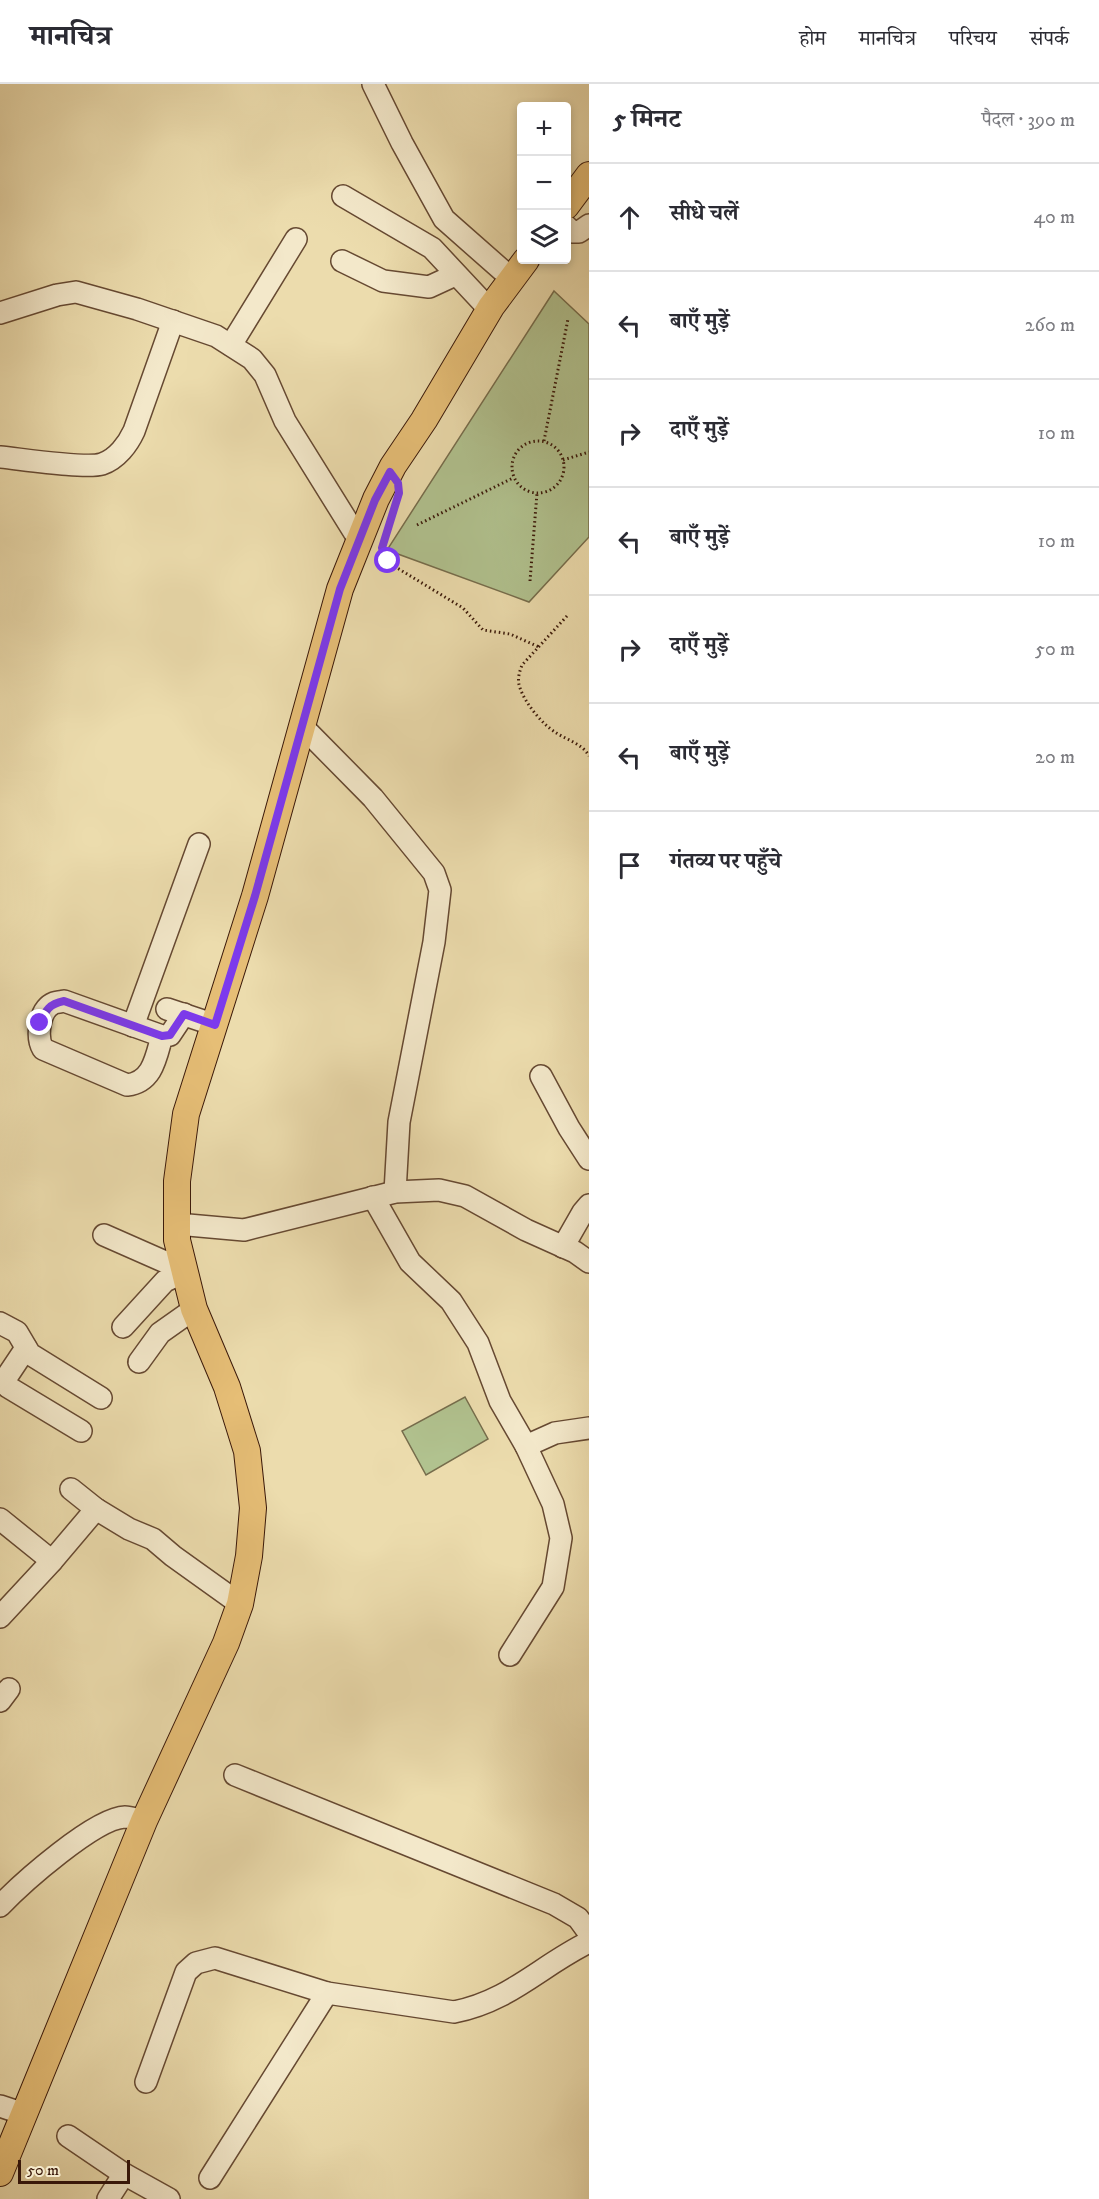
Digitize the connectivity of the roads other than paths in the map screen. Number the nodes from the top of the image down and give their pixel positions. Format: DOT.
graph roads {
  1 [pos="373,84"];
  2 [pos="589,175"];
  3 [pos="343,196"];
  4 [pos="571,200"];
  5 [pos="589,225"];
  6 [pos="571,231"];
  7 [pos="296,239"];
  8 [pos="342,261"];
  9 [pos="519,269"];
  10 [pos="455,275"];
  11 [pos="489,309"];
  12 [pos="0,313"];
  13 [pos="173,321"];
  14 [pos="231,345"];
  15 [pos="0,457"];
  16 [pos="359,540"];
  17 [pos="302,726"];
  18 [pos="199,844"];
  19 [pos="215,1025"];
  20 [pos="133,1026"];
  21 [pos="162,1036"];
  22 [pos="541,1076"];
  23 [pos="589,1159"];
  24 [pos="395,1192"];
  25 [pos="373,1197"];
  26 [pos="589,1205"];
  27 [pos="177,1224"];
  28 [pos="104,1234"];
  29 [pos="563,1247"];
  30 [pos="589,1262"];
  31 [pos="184,1268"];
  32 [pos="194,1309"];
  33 [pos="0,1323"];
  34 [pos="123,1328"];
  35 [pos="26,1348"];
  36 [pos="139,1362"];
  37 [pos="101,1398"];
  38 [pos="589,1428"];
  39 [pos="81,1431"];
  40 [pos="526,1446"];
  41 [pos="71,1489"];
  42 [pos="96,1509"];
  43 [pos="0,1519"];
  44 [pos="52,1561"];
  45 [pos="240,1604"];
  46 [pos="0,1617"];
  47 [pos="510,1655"];
  48 [pos="234,1775"];
  49 [pos="144,1821"];
  50 [pos="0,1906"];
  51 [pos="589,1933"];
  52 [pos="589,1942"];
  53 [pos="327,1993"];
  54 [pos="146,2082"];
  55 [pos="0,2106"];
  56 [pos="24,2114"];
  57 [pos="68,2136"];
  58 [pos="0,2173"];
  59 [pos="124,2174"];
  60 [pos="210,2178"];
  61 [pos="108,2199"];
  62 [pos="169,2199"];
  1 -- 9 [label="street"];
  2 -- 4 [label="main road"];
  3 -- 10 [label="street"];
  5 -- 6 [label="street"];
  7 -- 14 [label="street"];
  8 -- 10 [label="street"];
  9 -- 11 [label="main road"];
  10 -- 11 [label="street"];
  11 -- 16 [label="main road"];
  12 -- 13 [label="street"];
  13 -- 14 [label="street"];
  13 -- 15 [label="street"];
  14 -- 16 [label="street"];
  16 -- 17 [label="main road"];
  17 -- 19 [label="main road"];
  17 -- 24 [label="street"];
  18 -- 20 [label="street"];
  19 -- 21 [label="street"];
  19 -- 27 [label="main road"];
  20 -- 21 [label="street"];
  20 -- 21 [label="street"];
  22 -- 23 [label="street"];
  24 -- 25 [label="street"];
  24 -- 29 [label="street"];
  25 -- 27 [label="street"];
  25 -- 40 [label="street"];
  26 -- 29 [label="street"];
  27 -- 31 [label="main road"];
  28 -- 31 [label="street"];
  29 -- 30 [label="street"];
  31 -- 32 [label="main road"];
  31 -- 34 [label="street"];
  32 -- 36 [label="street"];
  32 -- 45 [label="main road"];
  33 -- 35 [label="street"];
  35 -- 37 [label="street"];
  35 -- 39 [label="street"];
  38 -- 40 [label="street"];
  40 -- 47 [label="street"];
  41 -- 42 [label="street"];
  42 -- 44 [label="street"];
  42 -- 45 [label="street"];
  43 -- 44 [label="street"];
  44 -- 46 [label="street"];
  45 -- 49 [label="main road"];
  48 -- 51 [label="street"];
  49 -- 50 [label="street"];
  49 -- 56 [label="main road"];
  52 -- 53 [label="street"];
  53 -- 54 [label="street"];
  53 -- 60 [label="street"];
  55 -- 56 [label="street"];
  56 -- 58 [label="main road"];
  57 -- 59 [label="street"];
  59 -- 61 [label="street"];
  59 -- 62 [label="street"];
}
